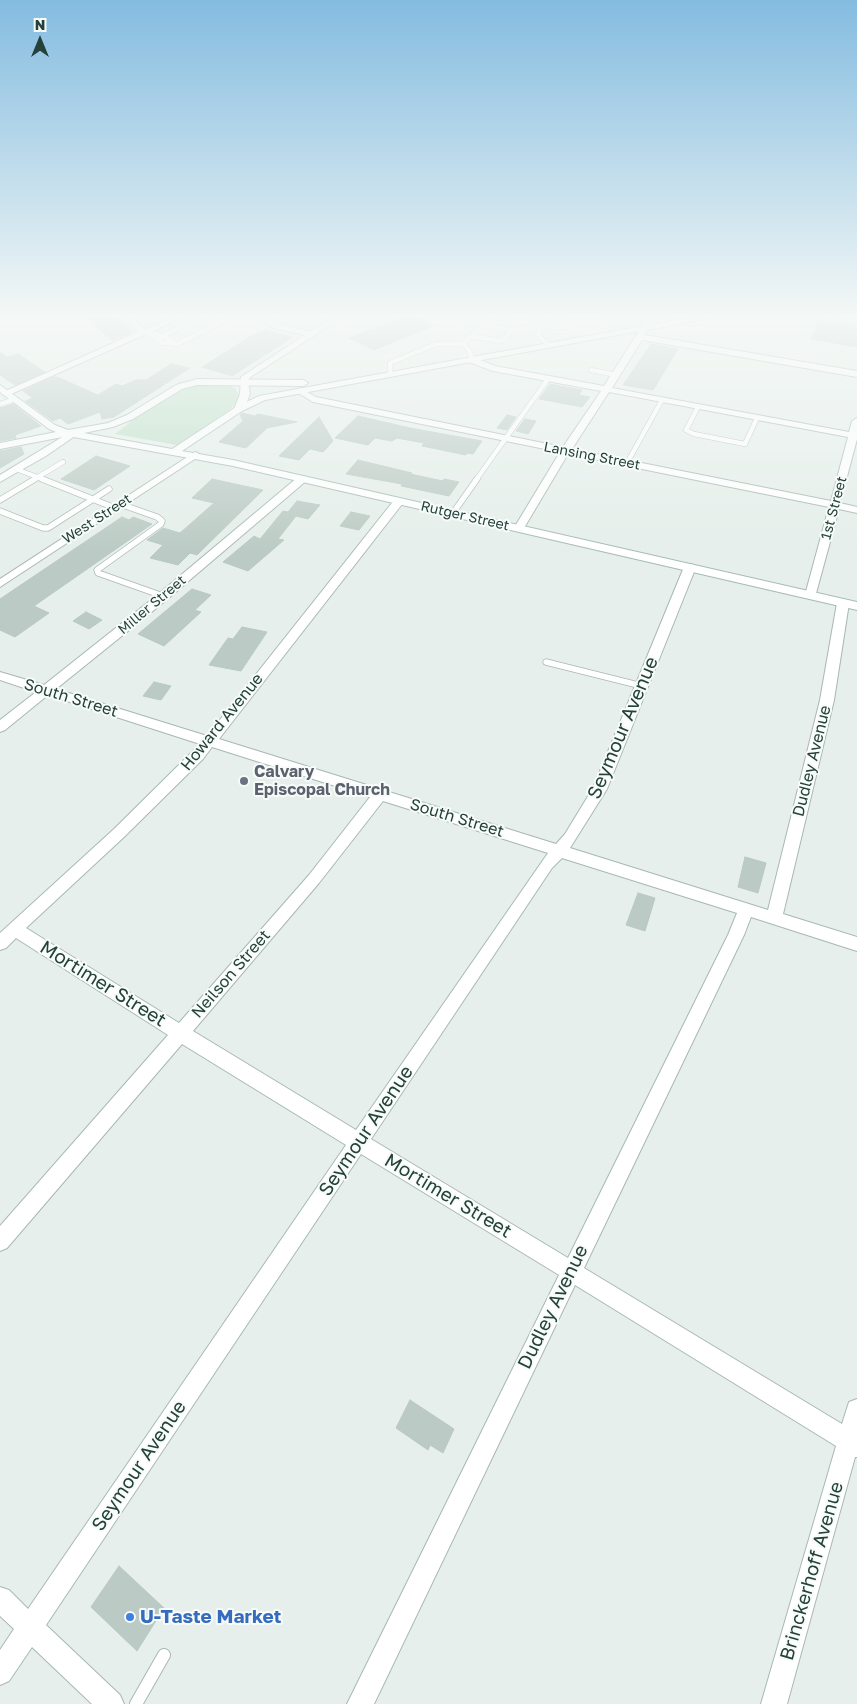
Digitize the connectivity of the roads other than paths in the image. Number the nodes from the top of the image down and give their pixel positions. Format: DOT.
graph roads {
  1 [pos="9,395"];
  2 [pos="168,395"];
  3 [pos="245,395"];
  4 [pos="281,395"];
  5 [pos="305,395"];
  6 [pos="537,395"];
  7 [pos="603,395"];
  8 [pos="631,395"];
  9 [pos="15,399"];
  10 [pos="662,400"];
  11 [pos="0,404"];
  12 [pos="698,407"];
  13 [pos="239,409"];
  14 [pos="130,417"];
  15 [pos="757,418"];
  16 [pos="857,421"];
  17 [pos="72,434"];
  18 [pos="855,436"];
  19 [pos="506,439"];
  20 [pos="104,440"];
  21 [pos="0,446"];
  22 [pos="566,451"];
  23 [pos="174,452"];
  24 [pos="195,455"];
  25 [pos="63,462"];
  26 [pos="627,463"];
  27 [pos="16,469"];
  28 [pos="37,478"];
  29 [pos="0,479"];
  30 [pos="302,479"];
  31 [pos="109,489"];
  32 [pos="93,499"];
  33 [pos="0,500"];
  34 [pos="399,501"];
  35 [pos="834,505"];
  36 [pos="118,506"];
  37 [pos="857,510"];
  38 [pos="0,511"];
  39 [pos="452,513"];
  40 [pos="519,528"];
  41 [pos="690,567"];
  42 [pos="0,584"];
  43 [pos="811,595"];
  44 [pos="163,596"];
  45 [pos="850,604"];
  46 [pos="546,662"];
  47 [pos="0,676"];
  48 [pos="642,686"];
  49 [pos="47,691"];
  50 [pos="0,727"];
  51 [pos="209,742"];
  52 [pos="381,794"];
  53 [pos="559,850"];
  54 [pos="746,909"];
  55 [pos="774,918"];
  56 [pos="14,929"];
  57 [pos="0,943"];
  58 [pos="857,944"];
  59 [pos="180,1032"];
  60 [pos="359,1142"];
  61 [pos="0,1241"];
  62 [pos="571,1270"];
  63 [pos="857,1410"];
  64 [pos="853,1443"];
  65 [pos="0,1599"];
  66 [pos="30,1628"];
  67 [pos="164,1655"];
  68 [pos="0,1672"];
  69 [pos="111,1704"];
  70 [pos="136,1704"];
  71 [pos="360,1704"];
  72 [pos="774,1704"];
  1 -- 9 [label="street"];
  2 -- 14 [label="street"];
  3 -- 13 [label="street"];
  4 -- 13 [label="street"];
  5 -- 19 [label="street, Lansing Street"];
  6 -- 19 [label="lane"];
  7 -- 22 [label="street"];
  8 -- 10 [label="street"];
  9 -- 11 [label="lane"];
  9 -- 17 [label="street"];
  10 -- 12 [label="street"];
  10 -- 26 [label="lane"];
  12 -- 15 [label="street"];
  12 -- 15 [label="lane"];
  13 -- 23 [label="street"];
  14 -- 17 [label="street"];
  14 -- 20 [label="street"];
  15 -- 18 [label="street"];
  16 -- 18 [label="street, 1st Street"];
  17 -- 20 [label="street, Rutger Street"];
  17 -- 21 [label="street"];
  17 -- 27 [label="street"];
  18 -- 35 [label="street, 1st Street"];
  19 -- 22 [label="street, Lansing Street"];
  19 -- 39 [label="lane"];
  20 -- 23 [label="street, Rutger Street"];
  22 -- 26 [label="street, Lansing Street"];
  22 -- 40 [label="street"];
  23 -- 24 [label="street, Rutger Street"];
  24 -- 30 [label="street, Rutger Street"];
  24 -- 36 [label="street, West Street"];
  25 -- 28 [label="lane"];
  26 -- 35 [label="street, Lansing Street"];
  27 -- 28 [label="lane"];
  27 -- 29 [label="street"];
  28 -- 32 [label="lane"];
  28 -- 33 [label="lane"];
  30 -- 34 [label="street, Rutger Street"];
  30 -- 44 [label="street, Miller Street"];
  31 -- 32 [label="lane"];
  32 -- 36 [label="lane"];
  32 -- 38 [label="lane"];
  34 -- 39 [label="street, Rutger Street"];
  34 -- 51 [label="street, Howard Avenue"];
  35 -- 37 [label="street, Lansing Street"];
  35 -- 43 [label="street, 1st Street"];
  36 -- 42 [label="street, West Street"];
  36 -- 44 [label="lane"];
  39 -- 40 [label="street, Rutger Street"];
  40 -- 41 [label="street, Rutger Street"];
  41 -- 43 [label="street, Rutger Street"];
  41 -- 48 [label="street, Seymour Avenue"];
  43 -- 45 [label="street, Rutger Street"];
  44 -- 49 [label="street, Miller Street"];
  45 -- 55 [label="street, Dudley Avenue"];
  46 -- 48 [label="lane"];
  47 -- 49 [label="street, South Street"];
  48 -- 53 [label="street, Seymour Avenue"];
  49 -- 50 [label="street, Miller Street"];
  49 -- 51 [label="street, South Street"];
  51 -- 52 [label="street, South Street"];
  51 -- 56 [label="street, Howard Avenue"];
  52 -- 53 [label="street, South Street"];
  52 -- 59 [label="street, Neilson Street"];
  53 -- 54 [label="street, South Street"];
  53 -- 60 [label="street, Seymour Avenue"];
  54 -- 55 [label="street, South Street"];
  54 -- 62 [label="street, Dudley Avenue"];
  55 -- 58 [label="street, South Street"];
  56 -- 57 [label="street, Howard Avenue"];
  56 -- 59 [label="street, Mortimer Street"];
  59 -- 60 [label="street, Mortimer Street"];
  59 -- 61 [label="street, Neilson Street"];
  60 -- 62 [label="street, Mortimer Street"];
  60 -- 66 [label="street, Seymour Avenue"];
  62 -- 64 [label="street, Mortimer Street"];
  62 -- 71 [label="street, Dudley Avenue"];
  63 -- 64 [label="street, Brinckerhoff Avenue"];
  64 -- 72 [label="street, Brinckerhoff Avenue"];
  65 -- 66 [label="street"];
  66 -- 68 [label="street, Seymour Avenue"];
  66 -- 69 [label="street"];
  67 -- 70 [label="lane"];
}
